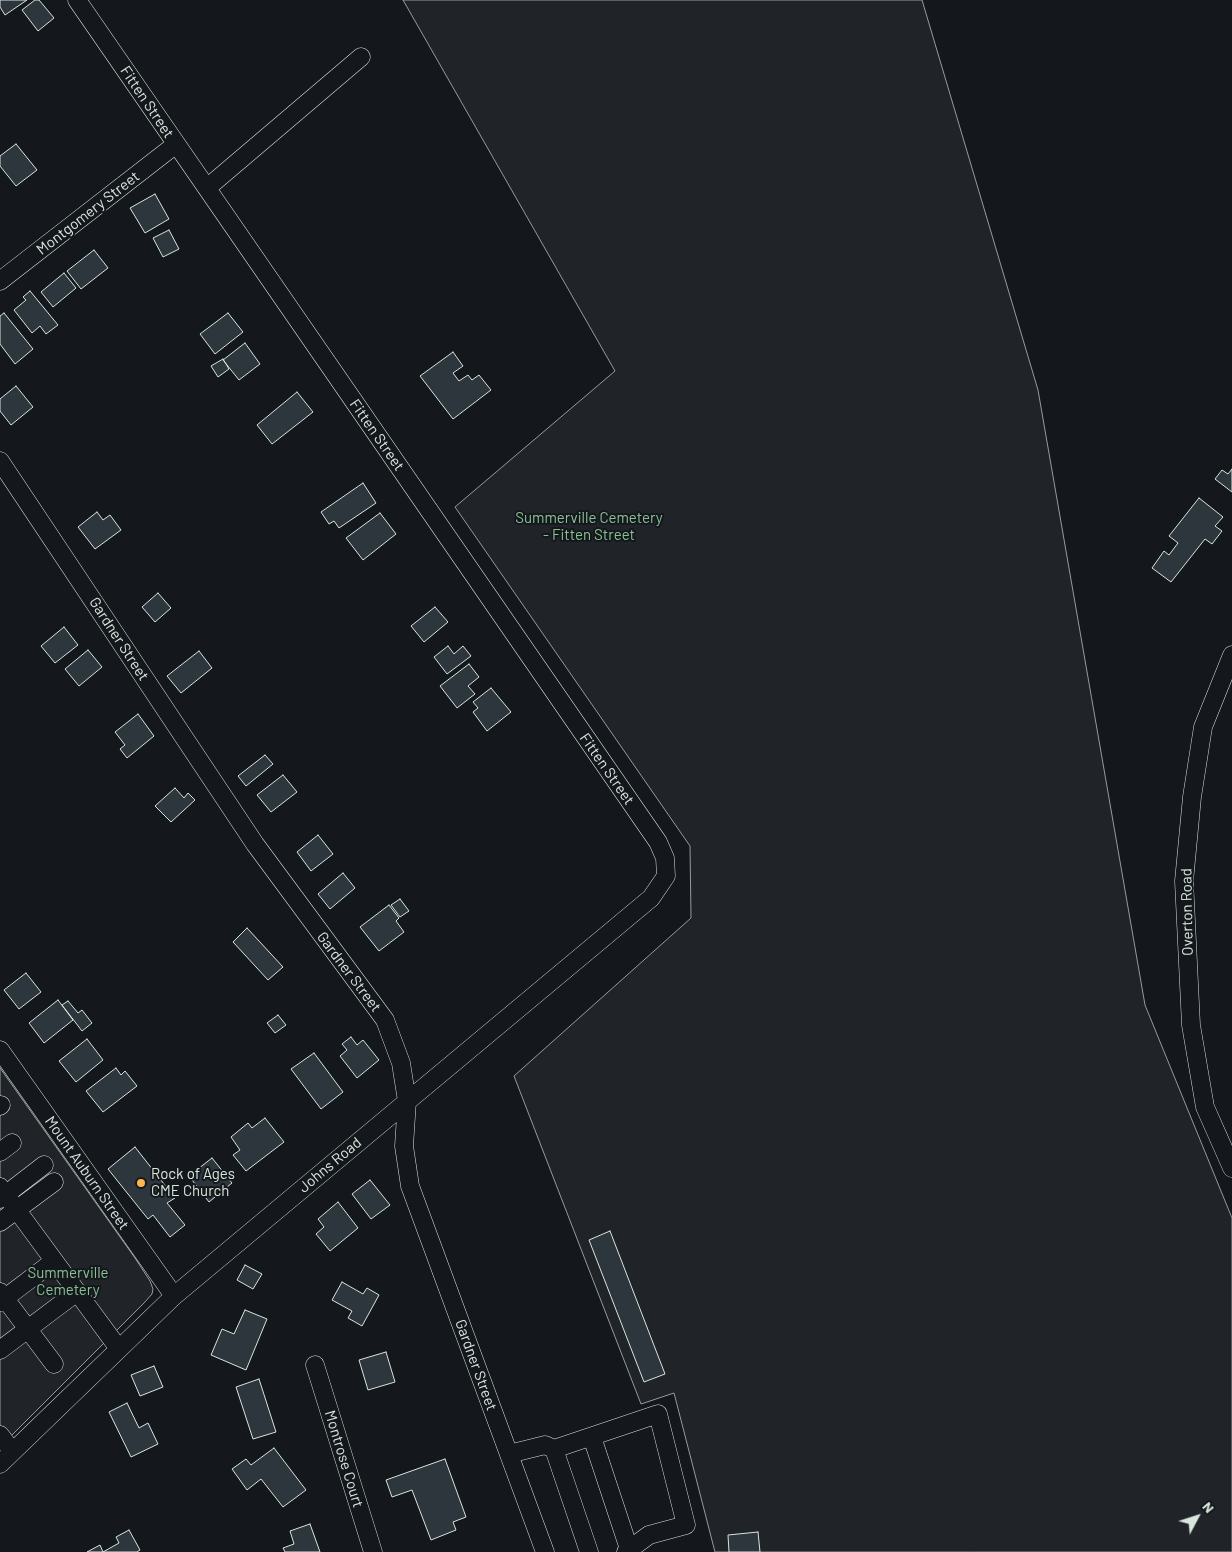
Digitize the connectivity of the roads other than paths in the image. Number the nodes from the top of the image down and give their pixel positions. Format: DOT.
graph roads {
  1 [pos="77,0"];
  2 [pos="361,56"];
  3 [pos="176,145"];
  4 [pos="207,188"];
  5 [pos="0,281"];
  6 [pos="0,461"];
  7 [pos="1232,655"];
  8 [pos="666,876"];
  9 [pos="0,1050"];
  10 [pos="407,1101"];
  11 [pos="44,1165"];
  12 [pos="1232,1168"];
  13 [pos="54,1182"];
  14 [pos="2,1194"];
  15 [pos="16,1209"];
  16 [pos="0,1222"];
  17 [pos="54,1261"];
  18 [pos="77,1292"];
  19 [pos="174,1296"];
  20 [pos="2,1297"];
  21 [pos="28,1329"];
  22 [pos="119,1349"];
  23 [pos="0,1350"];
  24 [pos="54,1364"];
  25 [pos="315,1365"];
  26 [pos="0,1435"];
  27 [pos="592,1436"];
  28 [pos="554,1449"];
  29 [pos="509,1454"];
  30 [pos="6,1458"];
  31 [pos="628,1551"];
  32 [pos="373,1552"];
  33 [pos="545,1552"];
  34 [pos="589,1552"];
  1 -- 3 [label="street, Fitten Street"];
  2 -- 4 [label="street"];
  3 -- 4 [label="street, Fitten Street"];
  3 -- 5 [label="street, Montgomery Street"];
  4 -- 8 [label="street, Fitten Street"];
  6 -- 10 [label="street, Gardner Street"];
  7 -- 12 [label="street, Overton Road"];
  8 -- 10 [label="street, Johns Road"];
  9 -- 19 [label="street, Mount Auburn Street"];
  10 -- 19 [label="street, Johns Road"];
  10 -- 29 [label="street, Gardner Street"];
  11 -- 14 [label="street"];
  13 -- 15 [label="street"];
  14 -- 15 [label="street"];
  15 -- 16 [label="street"];
  15 -- 17 [label="street"];
  17 -- 18 [label="street"];
  17 -- 20 [label="street"];
  18 -- 21 [label="street"];
  18 -- 22 [label="street"];
  19 -- 22 [label="street, Johns Road"];
  20 -- 21 [label="street"];
  21 -- 23 [label="street"];
  21 -- 24 [label="street"];
  22 -- 30 [label="street, Johns Road"];
  25 -- 32 [label="street, Montrose Court"];
  26 -- 30 [label="street"];
  27 -- 28 [label="street"];
  27 -- 31 [label="street"];
  27 -- 31 [label="street"];
  28 -- 29 [label="street"];
  28 -- 34 [label="street"];
  29 -- 33 [label="street, Gardner Street"];
}
